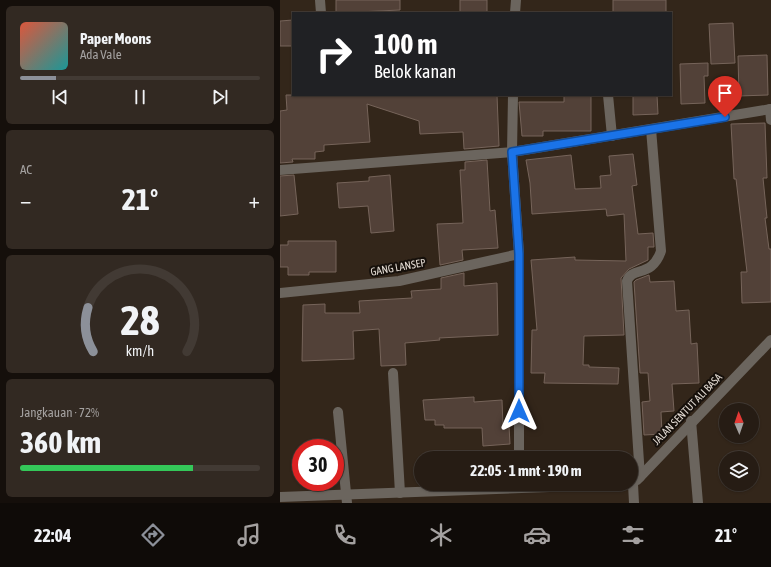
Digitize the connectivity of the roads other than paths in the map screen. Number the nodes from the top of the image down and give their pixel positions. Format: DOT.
graph roads {
  1 [pos="320,0"];
  2 [pos="516,0"];
  3 [pos="321,12"];
  4 [pos="515,12"];
  5 [pos="513,96"];
  6 [pos="608,96"];
  7 [pos="770,109"];
  8 [pos="771,120"];
  9 [pos="651,129"];
  10 [pos="612,136"];
  11 [pos="512,152"];
  12 [pos="280,170"];
  13 [pos="519,254"];
  14 [pos="280,293"];
  15 [pos="771,340"];
  16 [pos="393,373"];
  17 [pos="338,412"];
  18 [pos="691,421"];
  19 [pos="519,451"];
  20 [pos="635,451"];
  21 [pos="638,479"];
  22 [pos="434,491"];
  23 [pos="635,491"];
  24 [pos="400,493"];
  25 [pos="280,498"];
  26 [pos="347,499"];
  27 [pos="634,503"];
  28 [pos="698,503"];
  1 -- 3 [label="street"];
  2 -- 4 [label="street"];
  5 -- 11 [label="street"];
  6 -- 10 [label="street"];
  7 -- 8 [label="street"];
  7 -- 9 [label="street"];
  9 -- 10 [label="street"];
  9 -- 20 [label="street"];
  10 -- 11 [label="street"];
  11 -- 12 [label="street"];
  11 -- 13 [label="street"];
  13 -- 14 [label="street, GANG LANSEP"];
  13 -- 19 [label="street"];
  15 -- 18 [label="street, JALAN SENTUT ALI BASA"];
  16 -- 24 [label="street"];
  17 -- 26 [label="street"];
  18 -- 21 [label="street, JALAN SENTUT ALI BASA"];
  18 -- 28 [label="street"];
  22 -- 24 [label="street"];
  23 -- 27 [label="street"];
  24 -- 26 [label="street"];
  25 -- 26 [label="street"];
}
